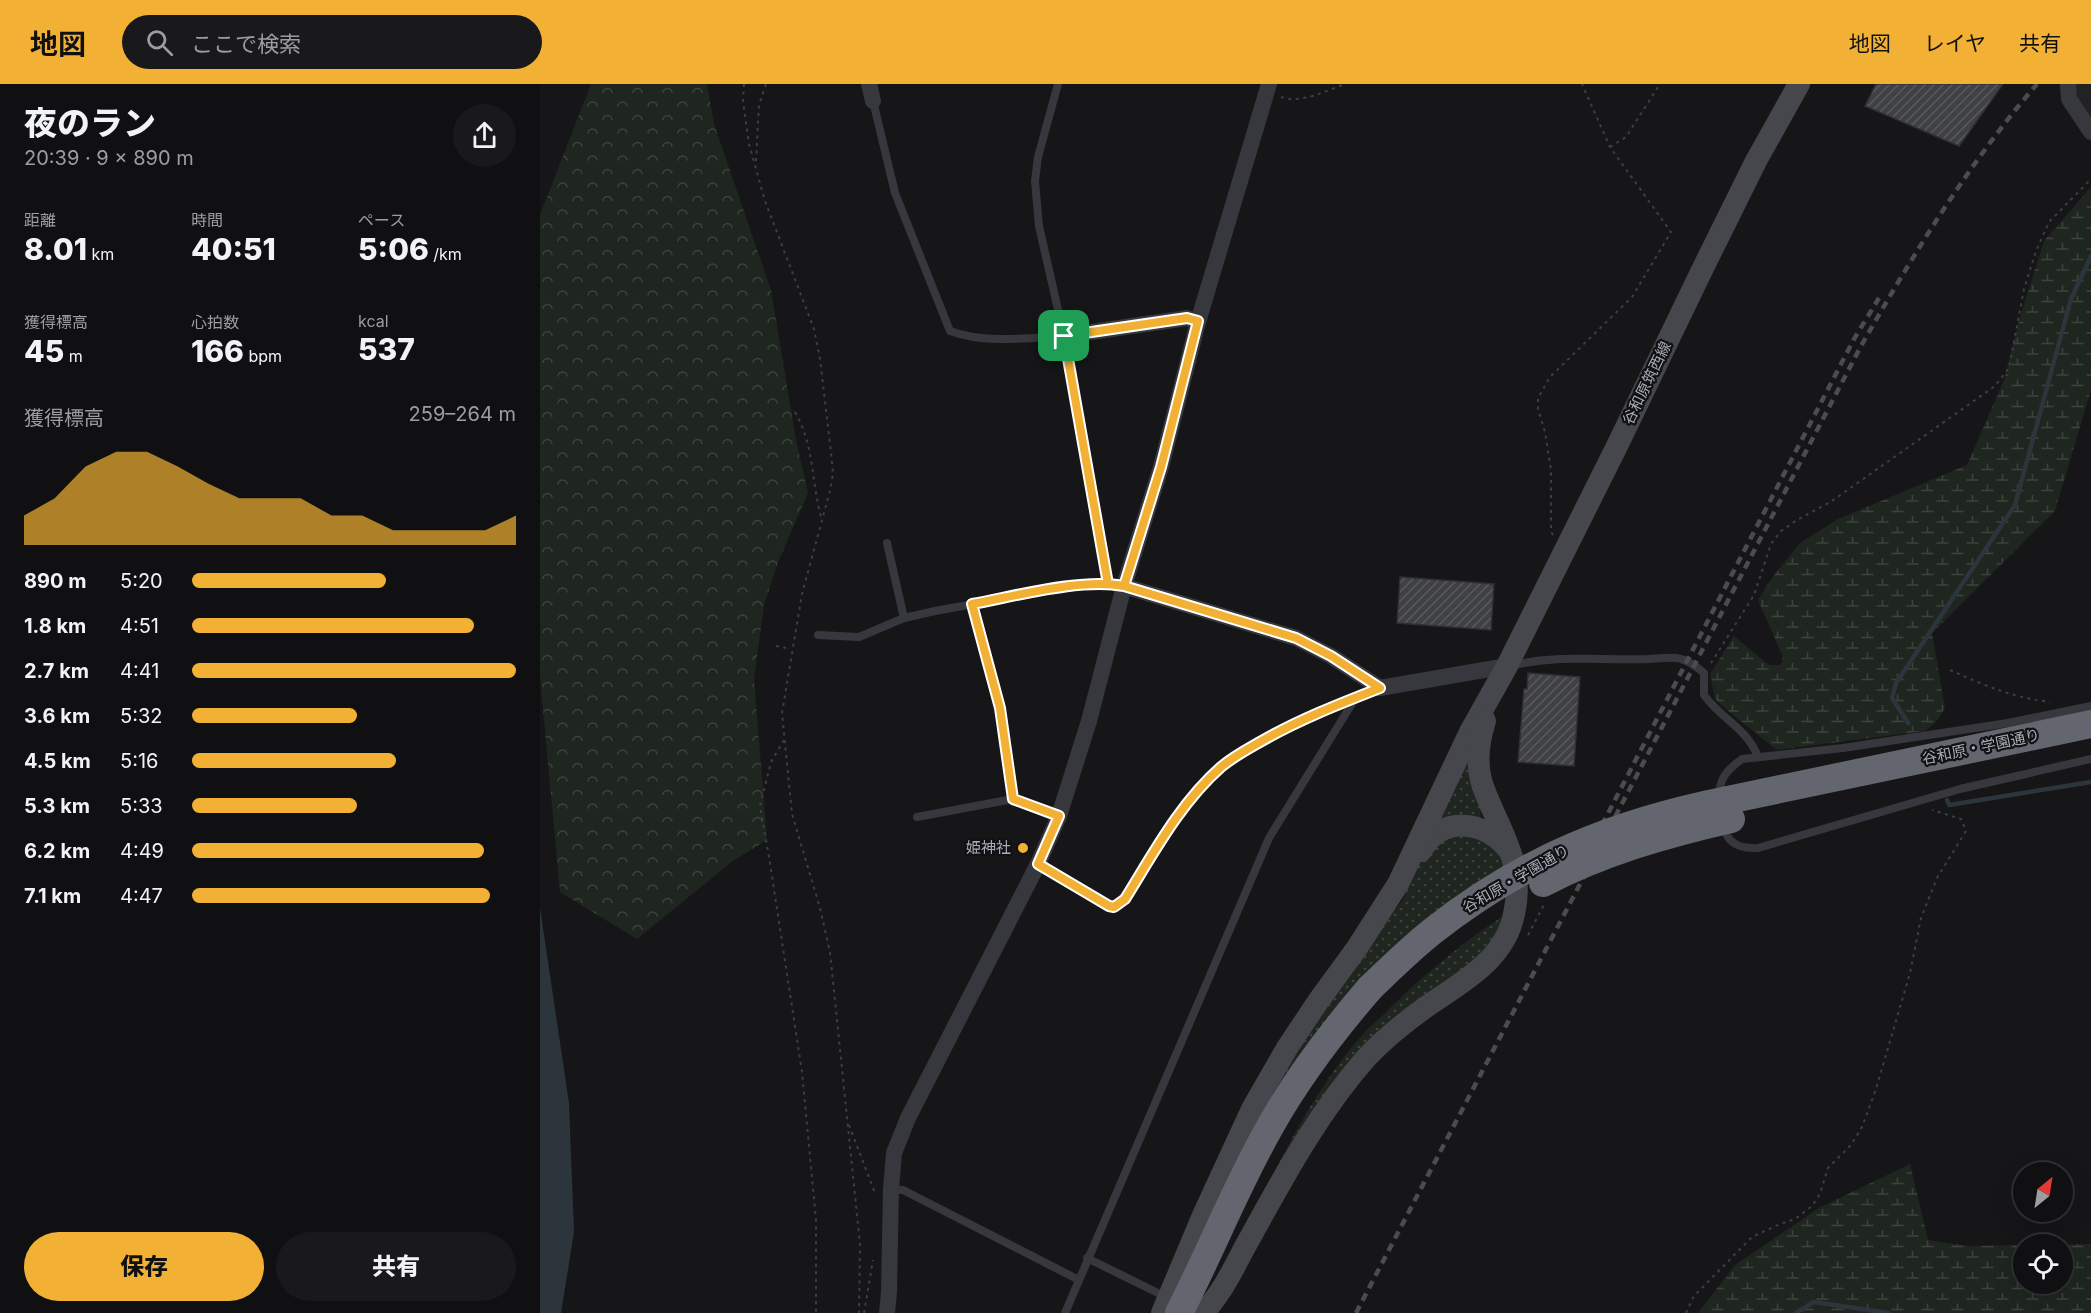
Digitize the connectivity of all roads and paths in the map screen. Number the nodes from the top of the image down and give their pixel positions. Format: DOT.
graph roads {
  1 [pos="744,84"];
  2 [pos="766,84"];
  3 [pos="869,84"];
  4 [pos="1058,84"];
  5 [pos="1345,84"];
  6 [pos="1582,84"];
  7 [pos="1660,84"];
  8 [pos="1799,84"];
  9 [pos="2068,84"];
  10 [pos="1267,88"];
  11 [pos="873,101"];
  12 [pos="2091,132"];
  13 [pos="1610,147"];
  14 [pos="756,164"];
  15 [pos="2091,179"];
  16 [pos="1198,321"];
  17 [pos="1064,336"];
  18 [pos="795,412"];
  19 [pos="822,520"];
  20 [pos="887,543"];
  21 [pos="1564,552"];
  22 [pos="1116,585"];
  23 [pos="972,604"];
  24 [pos="904,618"];
  25 [pos="818,635"];
  26 [pos="776,646"];
  27 [pos="786,648"];
  28 [pos="1950,670"];
  29 [pos="1704,673"];
  30 [pos="1502,675"];
  31 [pos="1380,688"];
  32 [pos="1356,697"];
  33 [pos="2052,702"];
  34 [pos="2091,706"];
  35 [pos="2091,724"];
  36 [pos="784,739"];
  37 [pos="2091,743"];
  38 [pos="1758,757"];
  39 [pos="2091,759"];
  40 [pos="1013,799"];
  41 [pos="1918,802"];
  42 [pos="1729,809"];
  43 [pos="1059,816"];
  44 [pos="918,817"];
  45 [pos="1510,852"];
  46 [pos="1038,864"];
  47 [pos="1398,884"];
  48 [pos="1548,898"];
  49 [pos="1526,938"];
  50 [pos="848,1124"];
  51 [pos="883,1192"];
  52 [pos="874,1252"];
  53 [pos="1087,1258"];
  54 [pos="1079,1280"];
  55 [pos="1182,1309"];
  56 [pos="816,1313"];
  57 [pos="859,1313"];
  58 [pos="864,1313"];
  59 [pos="887,1313"];
  60 [pos="1065,1313"];
  61 [pos="1686,1313"];
  1 -- 14 [label="path"];
  2 -- 14 [label="path"];
  3 -- 11 [label="street"];
  4 -- 17 [label="lane"];
  5 -- 10 [label="path"];
  6 -- 13 [label="path"];
  7 -- 13 [label="path"];
  8 -- 21 [label="main road, 谷和原筑西線"];
  9 -- 12 [label="street"];
  10 -- 16 [label="street"];
  11 -- 17 [label="lane"];
  13 -- 21 [label="path"];
  14 -- 19 [label="path"];
  15 -- 29 [label="path"];
  16 -- 17 [label="street"];
  16 -- 22 [label="street"];
  17 -- 22 [label="lane"];
  18 -- 19 [label="path"];
  19 -- 36 [label="path"];
  20 -- 24 [label="lane"];
  21 -- 30 [label="main road, 谷和原筑西線"];
  22 -- 23 [label="lane"];
  22 -- 31 [label="street"];
  22 -- 43 [label="street"];
  23 -- 24 [label="lane"];
  23 -- 40 [label="lane"];
  24 -- 25 [label="lane"];
  26 -- 27 [label="path"];
  28 -- 33 [label="path"];
  29 -- 30 [label="lane"];
  29 -- 38 [label="lane"];
  30 -- 31 [label="street"];
  30 -- 45 [label="main road"];
  30 -- 47 [label="main road"];
  31 -- 32 [label="lane"];
  32 -- 46 [label="lane"];
  32 -- 53 [label="lane"];
  34 -- 38 [label="lane"];
  35 -- 42 [label="highway, 谷和原・学園通り"];
  36 -- 50 [label="path"];
  36 -- 56 [label="path"];
  37 -- 42 [label="highway, 谷和原・学園通り"];
  38 -- 41 [label="lane"];
  39 -- 41 [label="lane"];
  40 -- 43 [label="lane"];
  40 -- 44 [label="lane"];
  41 -- 61 [label="path"];
  42 -- 55 [label="highway, 谷和原・学園通り, bridge"];
  43 -- 46 [label="street"];
  45 -- 47 [label="main road"];
  45 -- 55 [label="main road"];
  46 -- 51 [label="street"];
  47 -- 55 [label="main road"];
  48 -- 49 [label="path"];
  50 -- 51 [label="path"];
  50 -- 57 [label="path"];
  51 -- 54 [label="lane"];
  51 -- 59 [label="street"];
  52 -- 58 [label="path"];
  53 -- 54 [label="lane"];
  53 -- 55 [label="lane"];
  54 -- 60 [label="lane"];
}
